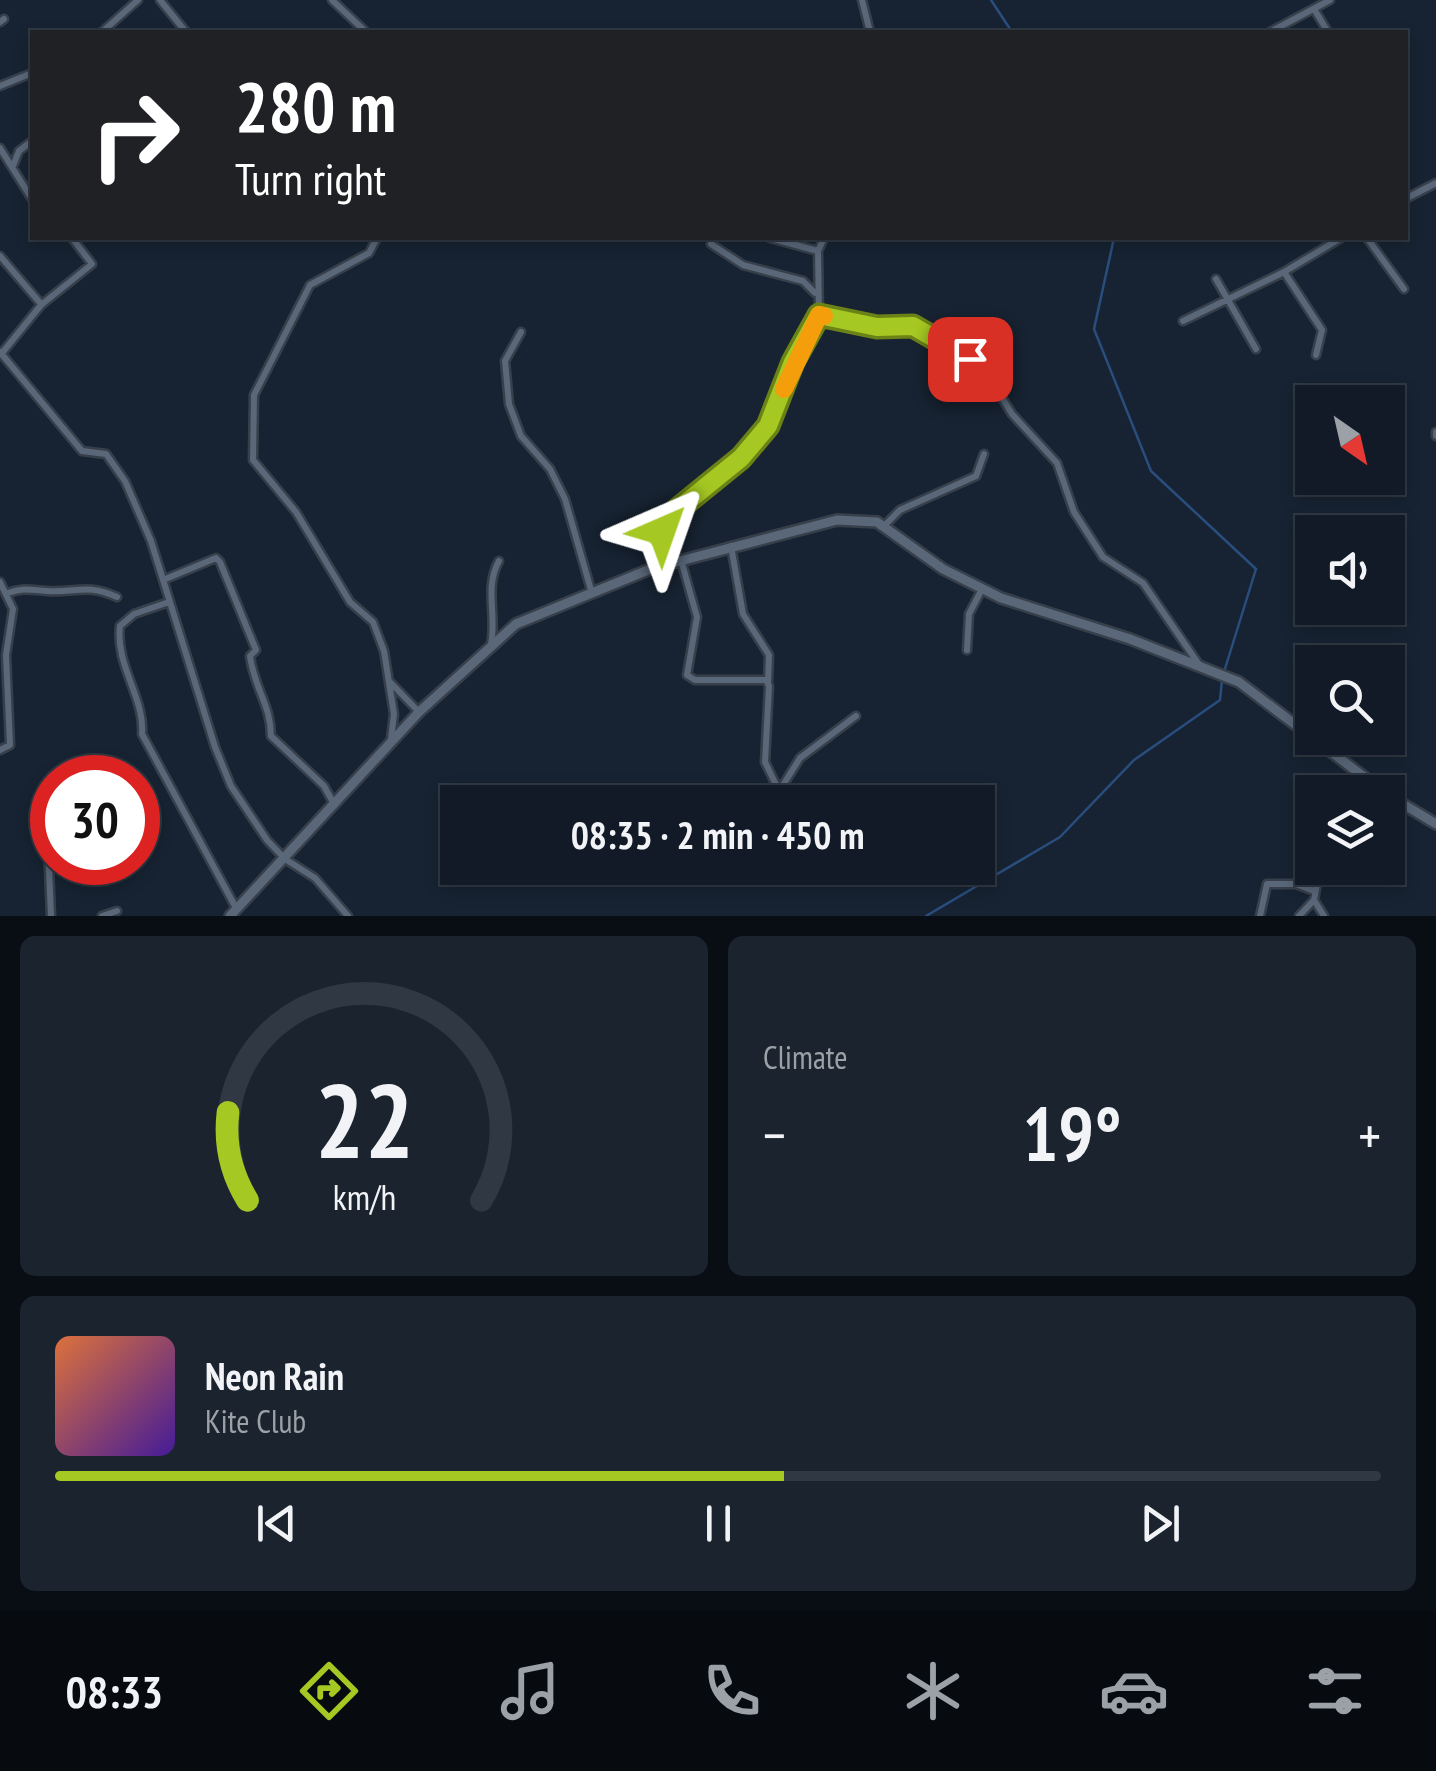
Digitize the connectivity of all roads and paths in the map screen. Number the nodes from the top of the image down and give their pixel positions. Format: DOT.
graph roads {
  1 [pos="138,0"];
  2 [pos="160,0"];
  3 [pos="332,0"];
  4 [pos="862,0"];
  5 [pos="1330,0"];
  6 [pos="1314,9"];
  7 [pos="104,30"];
  8 [pos="184,30"];
  9 [pos="364,30"];
  10 [pos="870,30"];
  11 [pos="1274,30"];
  12 [pos="1327,30"];
  13 [pos="30,73"];
  14 [pos="0,86"];
  15 [pos="30,142"];
  16 [pos="0,148"];
  17 [pos="13,168"];
  18 [pos="1436,183"];
  19 [pos="30,197"];
  20 [pos="1408,197"];
  21 [pos="74,240"];
  22 [pos="376,240"];
  23 [pos="712,240"];
  24 [pos="777,240"];
  25 [pos="823,240"];
  26 [pos="1339,240"];
  27 [pos="1368,240"];
  28 [pos="818,251"];
  29 [pos="0,256"];
  30 [pos="1284,272"];
  31 [pos="1216,279"];
  32 [pos="1404,289"];
  33 [pos="816,294"];
  34 [pos="1228,298"];
  35 [pos="42,305"];
  36 [pos="819,315"];
  37 [pos="1183,322"];
  38 [pos="521,332"];
  39 [pos="1256,349"];
  40 [pos="1,353"];
  41 [pos="1316,355"];
  42 [pos="984,454"];
  43 [pos="884,526"];
  44 [pos="731,546"];
  45 [pos="681,560"];
  46 [pos="499,561"];
  47 [pos="652,568"];
  48 [pos="163,580"];
  49 [pos="0,582"];
  50 [pos="591,590"];
  51 [pos="982,590"];
  52 [pos="8,593"];
  53 [pos="117,597"];
  54 [pos="170,602"];
  55 [pos="491,644"];
  56 [pos="967,650"];
  57 [pos="1200,666"];
  58 [pos="4,672"];
  59 [pos="387,678"];
  60 [pos="768,684"];
  61 [pos="419,712"];
  62 [pos="856,716"];
  63 [pos="391,745"];
  64 [pos="0,750"];
  65 [pos="1361,775"];
  66 [pos="776,785"];
  67 [pos="783,785"];
  68 [pos="334,804"];
  69 [pos="1405,806"];
  70 [pos="1436,824"];
  71 [pos="284,859"];
  72 [pos="50,885"];
  73 [pos="1315,885"];
  74 [pos="1314,890"];
  75 [pos="1314,900"];
  76 [pos="118,911"];
  77 [pos="233,912"];
  78 [pos="51,916"];
  79 [pos="102,916"];
  80 [pos="348,916"];
  81 [pos="1260,916"];
  82 [pos="1299,916"];
  83 [pos="1324,916"];
  1 -- 7 [label="street"];
  2 -- 8 [label="street"];
  3 -- 9 [label="street"];
  4 -- 10 [label="street"];
  5 -- 6 [label="street"];
  6 -- 11 [label="street"];
  6 -- 12 [label="street"];
  13 -- 14 [label="street"];
  15 -- 17 [label="street"];
  16 -- 17 [label="street"];
  17 -- 19 [label="street"];
  18 -- 20 [label="street"];
  21 -- 35 [label="street"];
  22 -- 59 [label="street"];
  23 -- 33 [label="street"];
  24 -- 28 [label="street"];
  25 -- 28 [label="street"];
  26 -- 30 [label="street"];
  27 -- 32 [label="street"];
  28 -- 33 [label="street"];
  29 -- 35 [label="street"];
  30 -- 34 [label="street"];
  30 -- 41 [label="street"];
  31 -- 34 [label="street"];
  33 -- 36 [label="street"];
  34 -- 37 [label="street"];
  34 -- 39 [label="street"];
  35 -- 40 [label="street"];
  36 -- 47 [label="street"];
  36 -- 57 [label="street"];
  38 -- 50 [label="street"];
  40 -- 48 [label="street"];
  42 -- 43 [label="street"];
  43 -- 44 [label="street"];
  43 -- 51 [label="street"];
  44 -- 45 [label="street"];
  44 -- 60 [label="street"];
  45 -- 47 [label="street"];
  45 -- 60 [label="street"];
  46 -- 55 [label="street"];
  47 -- 50 [label="street"];
  48 -- 54 [label="street"];
  48 -- 68 [label="street"];
  49 -- 52 [label="street"];
  50 -- 55 [label="street"];
  51 -- 56 [label="street"];
  51 -- 57 [label="street"];
  52 -- 53 [label="street"];
  52 -- 58 [label="street"];
  54 -- 71 [label="street"];
  54 -- 77 [label="street"];
  55 -- 61 [label="street"];
  57 -- 65 [label="street"];
  58 -- 64 [label="street"];
  59 -- 61 [label="street"];
  59 -- 63 [label="street"];
  60 -- 66 [label="street"];
  61 -- 63 [label="street"];
  62 -- 67 [label="street"];
  63 -- 68 [label="street"];
  68 -- 71 [label="street"];
  69 -- 70 [label="street"];
  71 -- 77 [label="street"];
  71 -- 80 [label="street"];
  72 -- 78 [label="street"];
  73 -- 74 [label="street"];
  74 -- 75 [label="street"];
  74 -- 81 [label="street"];
  75 -- 82 [label="street"];
  75 -- 83 [label="street"];
  76 -- 79 [label="street"];
}
